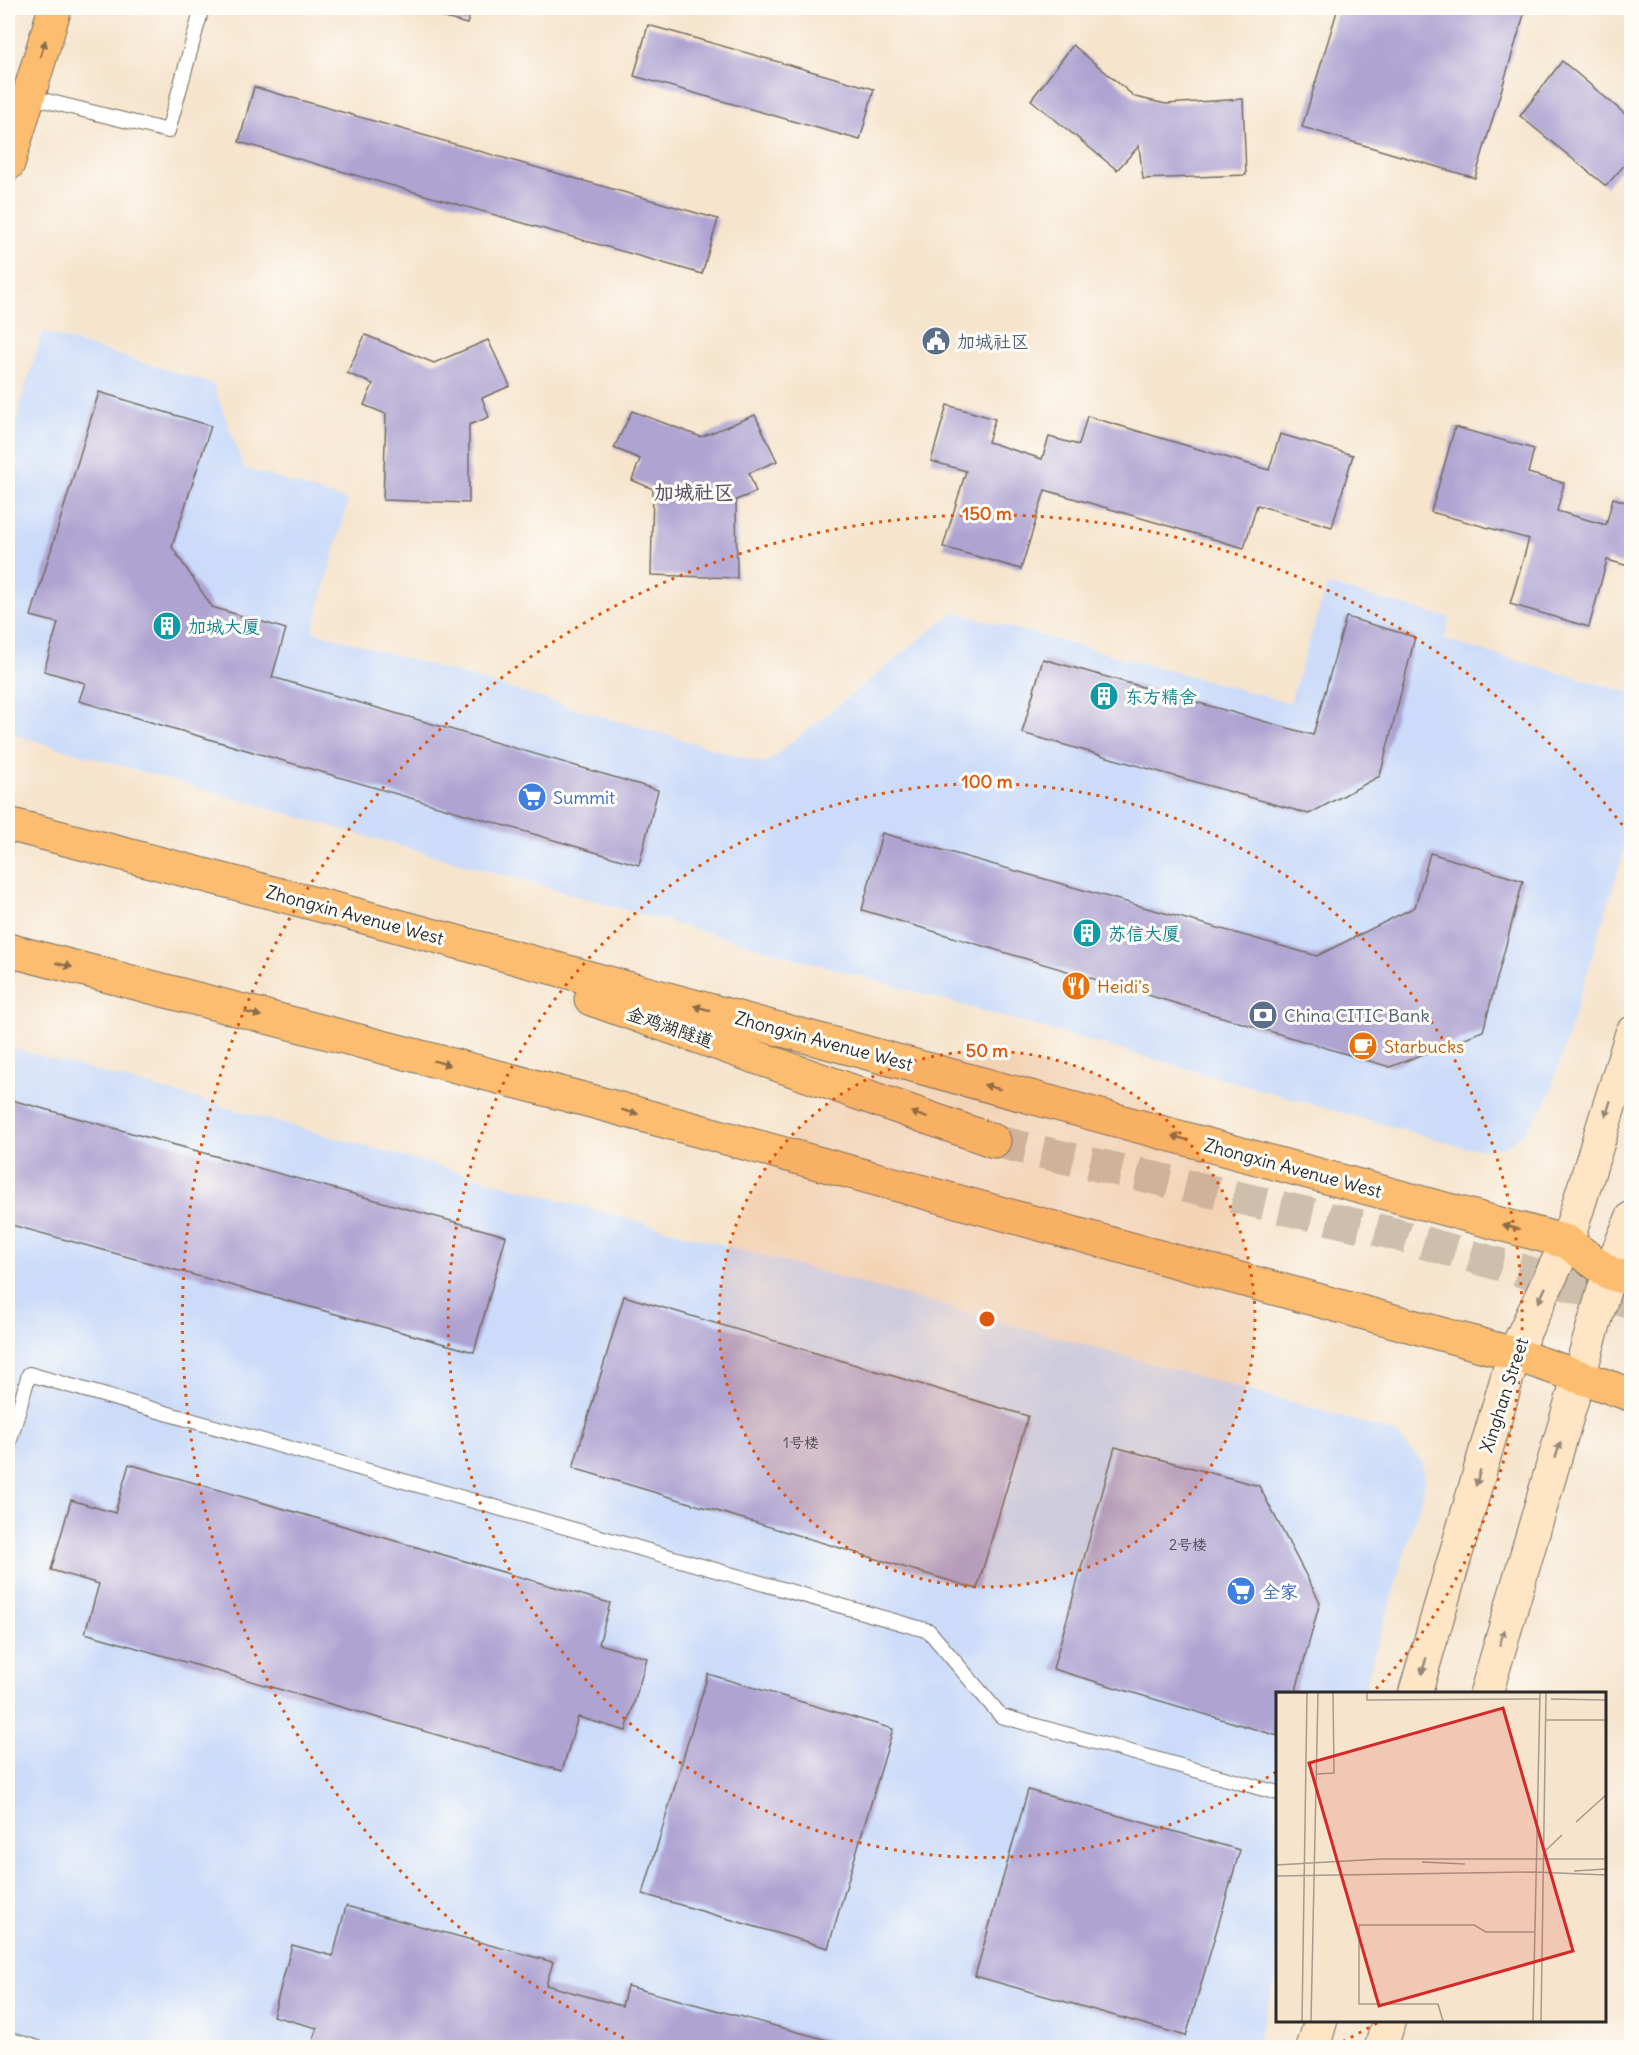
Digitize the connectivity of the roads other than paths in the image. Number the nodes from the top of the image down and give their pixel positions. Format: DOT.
graph roads {
  1 [pos="55,8"];
  2 [pos="202,8"];
  3 [pos="27,96"];
  4 [pos="8,164"];
  5 [pos="8,824"];
  6 [pos="346,912"];
  7 [pos="8,950"];
  8 [pos="1632,1033"];
  9 [pos="994,1141"];
  10 [pos="1631,1221"];
  11 [pos="1567,1242"];
  12 [pos="1620,1276"];
  13 [pos="1514,1354"];
  14 [pos="1579,1377"];
  15 [pos="1632,1389"];
  16 [pos="1632,1395"];
  17 [pos="8,1447"];
  18 [pos="1416,1692"];
  19 [pos="1487,1692"];
  20 [pos="1276,1792"];
  21 [pos="1320,2022"];
  22 [pos="1388,2022"];
  23 [pos="8,2039"];
  24 [pos="38,2048"];
  25 [pos="1313,2048"];
  26 [pos="1381,2048"];
  3 -- 1 [label="main road, one-way"];
  2 -- 3 [label="lane"];
  3 -- 4 [label="main road"];
  5 -- 6 [label="main road, Zhongxin Avenue West"];
  9 -- 6 [label="main road, 金鸡湖隧道, one-way"];
  11 -- 6 [label="main road, Zhongxin Avenue West, one-way"];
  7 -- 13 [label="main road, one-way"];
  8 -- 11 [label="main road, Xinghan Street, one-way"];
  10 -- 12 [label="main road"];
  11 -- 12 [label="main road, Zhongxin Avenue West"];
  11 -- 13 [label="main road, Xinghan Street, one-way"];
  12 -- 14 [label="main road"];
  13 -- 14 [label="main road"];
  13 -- 18 [label="main road, Xinghan Street, one-way"];
  14 -- 15 [label="main road"];
  14 -- 16 [label="main road"];
  19 -- 14 [label="main road, one-way"];
  17 -- 20 [label="lane"];
  21 -- 25 [label="main road"];
  22 -- 26 [label="main road"];
  23 -- 24 [label="lane"];
}
